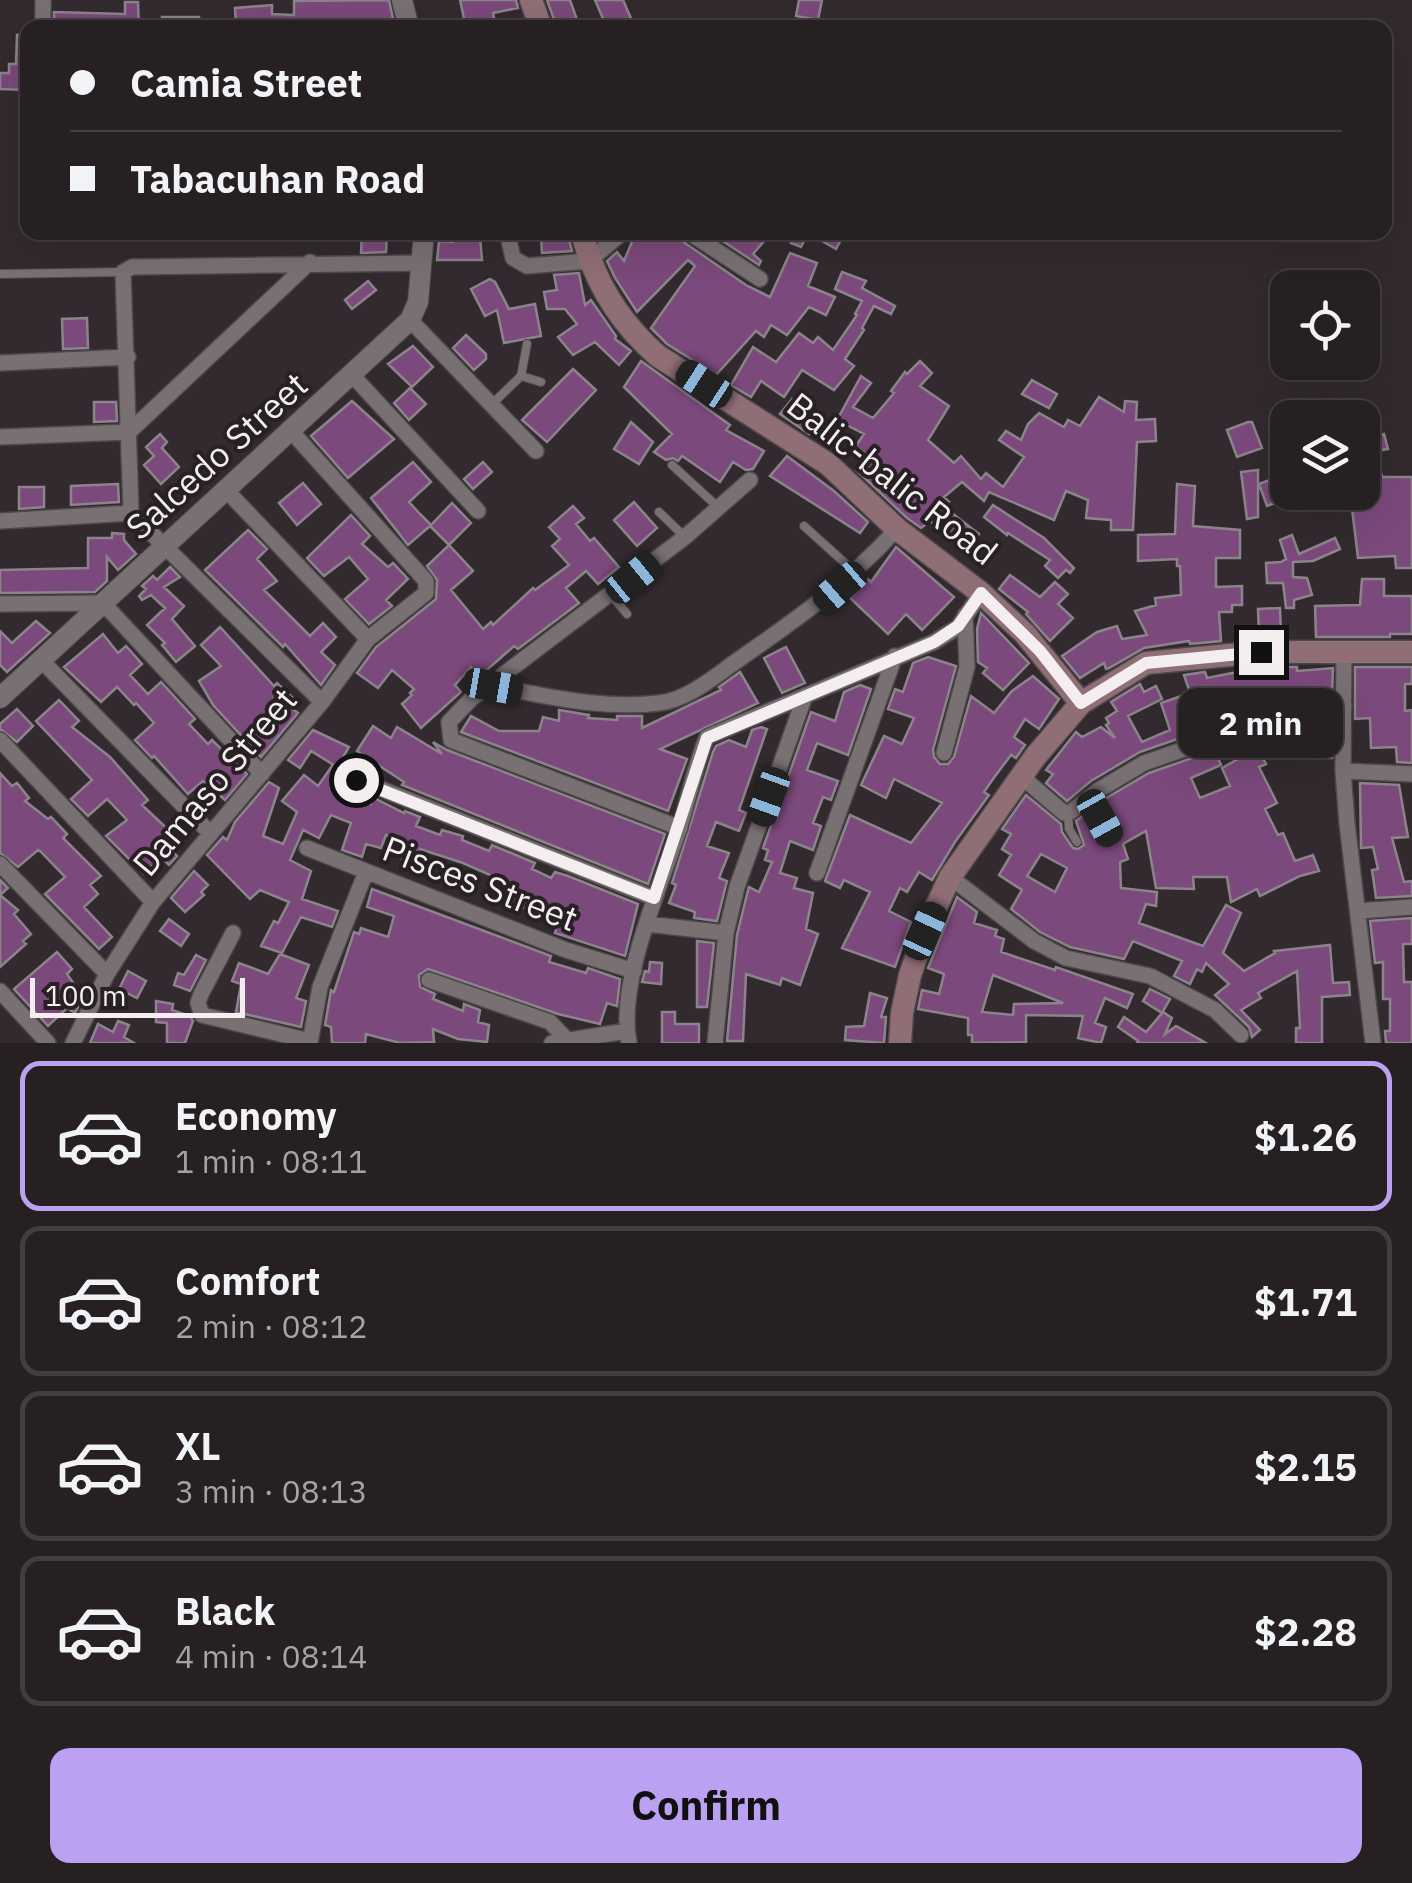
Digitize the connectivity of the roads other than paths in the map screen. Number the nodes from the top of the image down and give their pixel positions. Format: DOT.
graph roads {
  1 [pos="423,240"];
  2 [pos="509,240"];
  3 [pos="584,240"];
  4 [pos="614,240"];
  5 [pos="700,240"];
  6 [pos="589,261"];
  7 [pos="310,262"];
  8 [pos="420,263"];
  9 [pos="124,272"];
  10 [pos="0,274"];
  11 [pos="760,279"];
  12 [pos="410,320"];
  13 [pos="527,344"];
  14 [pos="128,358"];
  15 [pos="0,364"];
  16 [pos="353,376"];
  17 [pos="521,376"];
  18 [pos="541,382"];
  19 [pos="491,405"];
  20 [pos="128,432"];
  21 [pos="291,432"];
  22 [pos="0,437"];
  23 [pos="536,451"];
  24 [pos="672,465"];
  25 [pos="750,480"];
  26 [pos="227,491"];
  27 [pos="718,506"];
  28 [pos="478,511"];
  29 [pos="659,512"];
  30 [pos="131,513"];
  31 [pos="0,520"];
  32 [pos="804,526"];
  33 [pos="896,530"];
  34 [pos="685,537"];
  35 [pos="166,546"];
  36 [pos="856,573"];
  37 [pos="981,593"];
  38 [pos="611,595"];
  39 [pos="103,603"];
  40 [pos="0,604"];
  41 [pos="627,614"];
  42 [pos="966,615"];
  43 [pos="368,639"];
  44 [pos="1344,651"];
  45 [pos="1412,652"];
  46 [pos="895,656"];
  47 [pos="41,660"];
  48 [pos="493,686"];
  49 [pos="805,696"];
  50 [pos="0,698"];
  51 [pos="322,702"];
  52 [pos="1081,703"];
  53 [pos="1344,706"];
  54 [pos="0,740"];
  55 [pos="944,753"];
  56 [pos="1343,771"];
  57 [pos="262,774"];
  58 [pos="1412,774"];
  59 [pos="1022,776"];
  60 [pos="356,780"];
  61 [pos="1088,798"];
  62 [pos="1068,812"];
  63 [pos="680,828"];
  64 [pos="210,832"];
  65 [pos="1110,837"];
  66 [pos="1077,842"];
  67 [pos="307,848"];
  68 [pos="0,864"];
  69 [pos="366,872"];
  70 [pos="817,873"];
  71 [pos="950,877"];
  72 [pos="654,898"];
  73 [pos="153,902"];
  74 [pos="1412,907"];
  75 [pos="1359,911"];
  76 [pos="647,924"];
  77 [pos="726,933"];
  78 [pos="233,934"];
  79 [pos="634,972"];
  80 [pos="107,974"];
  81 [pos="429,980"];
  82 [pos="0,991"];
  83 [pos="1240,1035"];
  84 [pos="628,1037"];
  85 [pos="310,1042"];
  86 [pos="560,1042"];
  87 [pos="48,1043"];
  88 [pos="72,1043"];
  89 [pos="715,1043"];
  90 [pos="900,1043"];
  91 [pos="1373,1043"];
  1 -- 8 [label="street"];
  2 -- 6 [label="street"];
  3 -- 6 [label="main road, Balic-balic Road"];
  4 -- 6 [label="street"];
  5 -- 11 [label="street"];
  6 -- 33 [label="main road, Balic-balic Road"];
  7 -- 8 [label="street"];
  7 -- 9 [label="street"];
  7 -- 20 [label="street"];
  8 -- 12 [label="street"];
  9 -- 10 [label="lane"];
  9 -- 14 [label="street"];
  12 -- 16 [label="street, Salcedo Street"];
  12 -- 19 [label="street"];
  13 -- 17 [label="lane"];
  14 -- 15 [label="street"];
  14 -- 20 [label="street"];
  16 -- 21 [label="street, Salcedo Street"];
  16 -- 28 [label="street"];
  17 -- 18 [label="lane"];
  17 -- 19 [label="lane"];
  19 -- 23 [label="street"];
  20 -- 22 [label="street"];
  20 -- 30 [label="street"];
  21 -- 26 [label="street, Salcedo Street"];
  21 -- 43 [label="street, Damaso Street"];
  24 -- 27 [label="lane"];
  25 -- 27 [label="street"];
  26 -- 35 [label="street, Salcedo Street"];
  26 -- 43 [label="street"];
  27 -- 34 [label="street"];
  29 -- 34 [label="lane"];
  30 -- 31 [label="street"];
  30 -- 35 [label="street"];
  32 -- 36 [label="lane"];
  33 -- 36 [label="street"];
  33 -- 37 [label="main road, Balic-balic Road"];
  34 -- 38 [label="street"];
  35 -- 39 [label="street, Salcedo Street"];
  35 -- 51 [label="street"];
  36 -- 48 [label="street"];
  37 -- 42 [label="street"];
  37 -- 52 [label="main road, Balic-balic Road"];
  38 -- 41 [label="lane"];
  38 -- 48 [label="street"];
  39 -- 40 [label="street"];
  39 -- 47 [label="street, Salcedo Street"];
  39 -- 57 [label="street"];
  42 -- 46 [label="street"];
  42 -- 55 [label="street"];
  43 -- 51 [label="street, Damaso Street"];
  44 -- 45 [label="main road"];
  44 -- 52 [label="main road"];
  44 -- 53 [label="street"];
  46 -- 49 [label="street"];
  46 -- 70 [label="street"];
  47 -- 50 [label="street, Salcedo Street"];
  47 -- 64 [label="street"];
  48 -- 63 [label="street"];
  49 -- 63 [label="street"];
  49 -- 77 [label="street"];
  51 -- 57 [label="street, Damaso Street"];
  52 -- 59 [label="main road"];
  53 -- 56 [label="street"];
  53 -- 61 [label="street"];
  54 -- 73 [label="street"];
  56 -- 58 [label="street"];
  56 -- 75 [label="street"];
  57 -- 64 [label="street, Damaso Street"];
  59 -- 62 [label="street"];
  59 -- 71 [label="main road"];
  60 -- 72 [label="street"];
  61 -- 62 [label="street"];
  61 -- 65 [label="lane"];
  62 -- 66 [label="lane"];
  63 -- 72 [label="street"];
  64 -- 73 [label="street, Damaso Street"];
  67 -- 69 [label="street, Pisces Street"];
  68 -- 80 [label="street"];
  69 -- 79 [label="street, Pisces Street"];
  69 -- 85 [label="street"];
  71 -- 83 [label="street"];
  71 -- 90 [label="main road"];
  72 -- 76 [label="street"];
  73 -- 80 [label="street, Damaso Street"];
  74 -- 75 [label="street"];
  75 -- 91 [label="street"];
  76 -- 77 [label="street"];
  76 -- 79 [label="street"];
  77 -- 89 [label="street"];
  78 -- 85 [label="street"];
  79 -- 84 [label="street"];
  80 -- 88 [label="street, Damaso Street"];
  81 -- 86 [label="street"];
  82 -- 87 [label="street"];
  84 -- 86 [label="street"];
}
